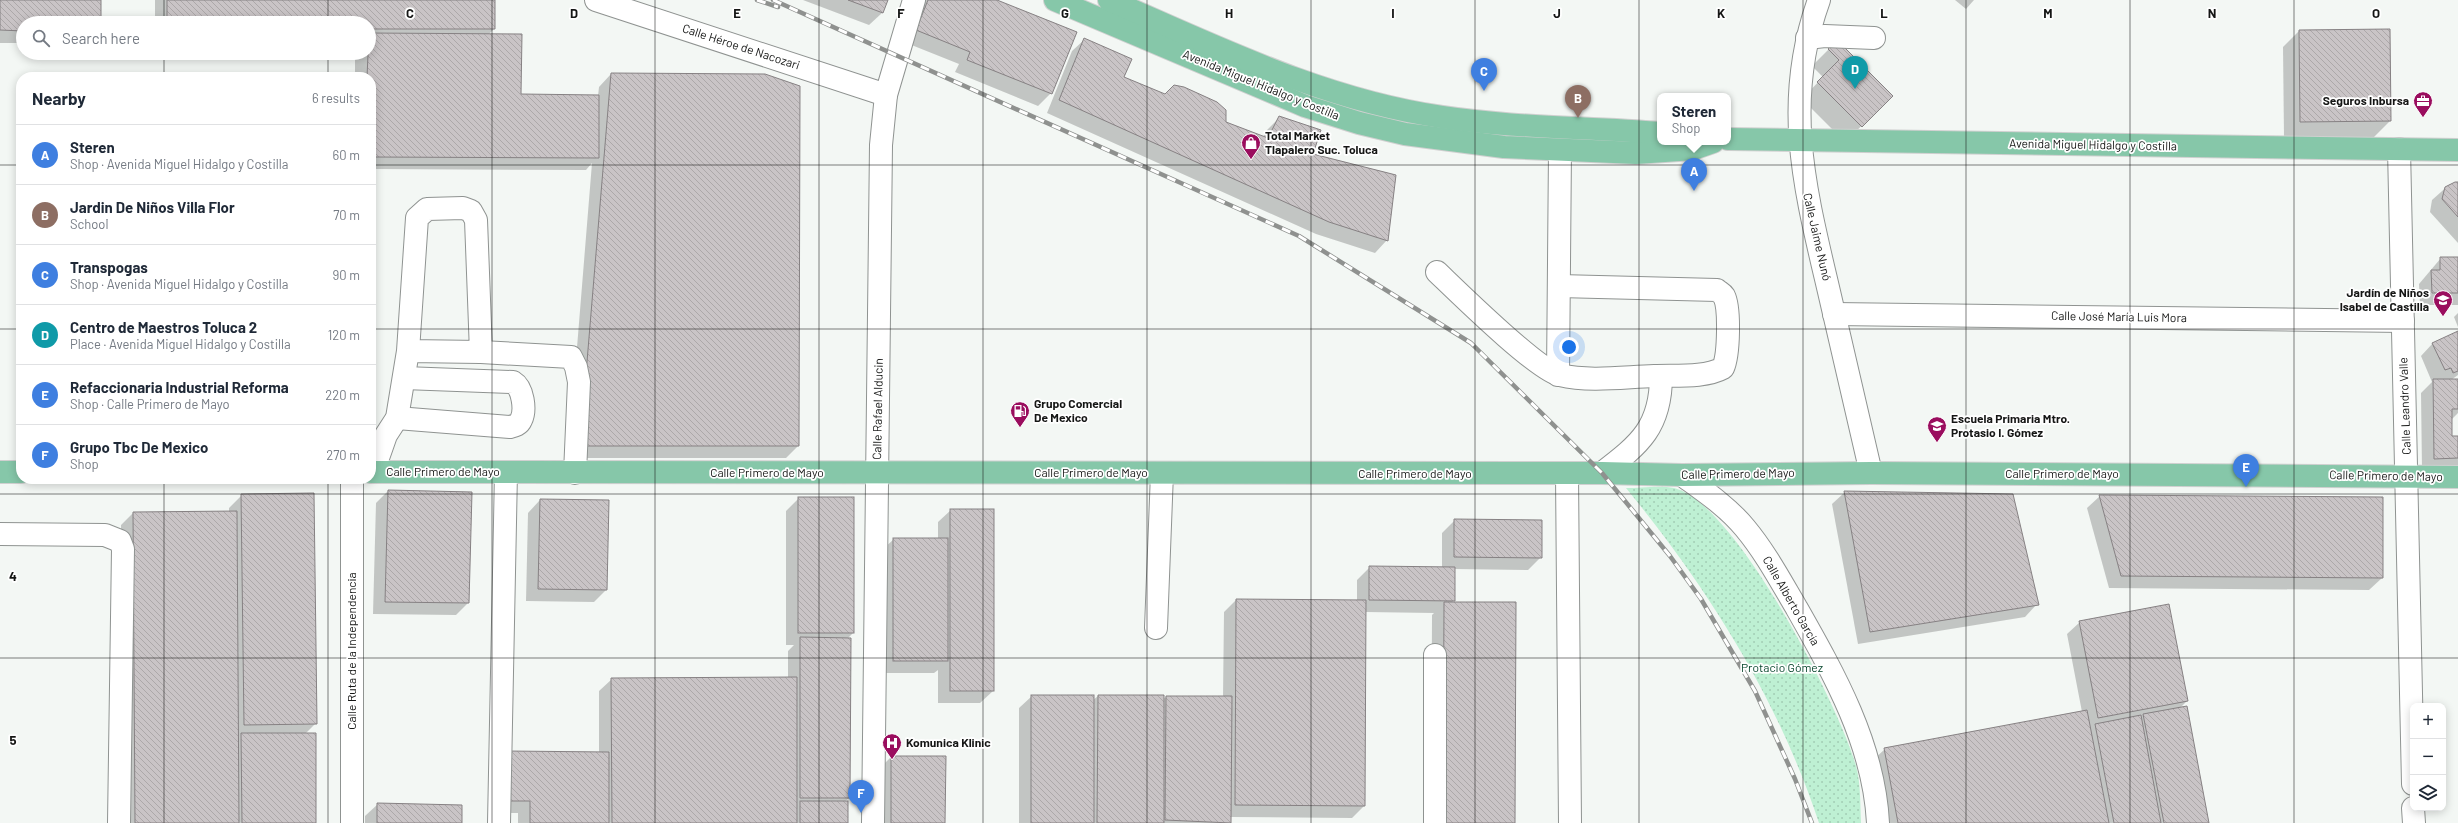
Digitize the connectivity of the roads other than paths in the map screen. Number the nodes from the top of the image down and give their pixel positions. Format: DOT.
graph roads {
  1 [pos="596,0"];
  2 [pos="914,0"];
  3 [pos="1055,0"];
  4 [pos="1109,0"];
  5 [pos="1819,0"];
  6 [pos="1091,8"];
  7 [pos="1807,38"];
  8 [pos="1874,38"];
  9 [pos="886,95"];
  10 [pos="1657,133"];
  11 [pos="1731,139"];
  12 [pos="1799,141"];
  13 [pos="1705,145"];
  14 [pos="2398,149"];
  15 [pos="1560,150"];
  16 [pos="2458,150"];
  17 [pos="1437,272"];
  18 [pos="1559,286"];
  19 [pos="1834,314"];
  20 [pos="2403,321"];
  21 [pos="408,351"];
  22 [pos="481,352"];
  23 [pos="1558,375"];
  24 [pos="1661,376"];
  25 [pos="404,378"];
  26 [pos="397,418"];
  27 [pos="376,461"];
  28 [pos="0,472"];
  29 [pos="16,472"];
  30 [pos="376,472"];
  31 [pos="506,472"];
  32 [pos="575,473"];
  33 [pos="877,473"];
  34 [pos="1162,473"];
  35 [pos="1602,473"];
  36 [pos="1871,473"];
  37 [pos="1567,474"];
  38 [pos="1682,476"];
  39 [pos="2407,476"];
  40 [pos="2458,477"];
  41 [pos="352,484"];
  42 [pos="0,534"];
  43 [pos="1156,628"];
  44 [pos="1435,655"];
  45 [pos="2413,775"];
  46 [pos="2414,811"];
  47 [pos="119,823"];
  48 [pos="352,823"];
  49 [pos="499,823"];
  50 [pos="873,823"];
  51 [pos="1435,823"];
  52 [pos="1570,823"];
  53 [pos="1878,823"];
  54 [pos="2414,823"];
  1 -- 9 [label="street, Calle Héroe de Nacozari"];
  2 -- 9 [label="street, Calle Rafael Alducin"];
  3 -- 6 [label="main road, Avenida Miguel Hidalgo y Costilla"];
  4 -- 10 [label="main road, Avenida Miguel Hidalgo y Costilla"];
  5 -- 7 [label="street, Calle Jaime Nunó"];
  6 -- 15 [label="main road, Avenida Miguel Hidalgo y Costilla"];
  7 -- 8 [label="street"];
  7 -- 12 [label="street, Calle Jaime Nunó"];
  9 -- 33 [label="street, Calle Rafael Alducin"];
  11 -- 12 [label="main road, Avenida Miguel Hidalgo y Costilla"];
  12 -- 14 [label="main road, Avenida Miguel Hidalgo y Costilla"];
  12 -- 19 [label="street, Calle Jaime Nunó"];
  13 -- 15 [label="main road, Avenida Miguel Hidalgo y Costilla"];
  14 -- 16 [label="main road, Avenida Miguel Hidalgo y Costilla"];
  14 -- 20 [label="street, Calle Leandro Valle"];
  15 -- 18 [label="street"];
  17 -- 23 [label="street"];
  18 -- 23 [label="street"];
  18 -- 24 [label="street"];
  19 -- 20 [label="street, Calle José María Luis Mora"];
  19 -- 36 [label="street, Calle Jaime Nunó"];
  20 -- 39 [label="street, Calle Leandro Valle"];
  21 -- 22 [label="street"];
  21 -- 22 [label="street"];
  21 -- 25 [label="street"];
  22 -- 32 [label="street"];
  23 -- 24 [label="street"];
  24 -- 35 [label="street"];
  25 -- 26 [label="street"];
  25 -- 26 [label="street"];
  26 -- 27 [label="street"];
  28 -- 29 [label="main road"];
  30 -- 31 [label="main road, Calle Primero de Mayo"];
  31 -- 32 [label="main road, Calle Primero de Mayo"];
  31 -- 49 [label="street"];
  32 -- 33 [label="main road, Calle Primero de Mayo"];
  33 -- 34 [label="main road, Calle Primero de Mayo"];
  33 -- 50 [label="street, Calle Rafael Alducin"];
  34 -- 37 [label="main road, Calle Primero de Mayo"];
  34 -- 43 [label="street"];
  35 -- 37 [label="main road, Calle Primero de Mayo"];
  35 -- 38 [label="main road, Calle Primero de Mayo"];
  36 -- 38 [label="main road, Calle Primero de Mayo"];
  36 -- 39 [label="main road, Calle Primero de Mayo"];
  37 -- 52 [label="street"];
  38 -- 53 [label="street, Calle Alberto García"];
  39 -- 40 [label="main road, Calle Primero de Mayo"];
  39 -- 45 [label="street, Calle Leandro Valle"];
  41 -- 48 [label="street, Calle Ruta de la Independencia"];
  42 -- 47 [label="street"];
  44 -- 51 [label="street"];
  46 -- 54 [label="street"];
}
